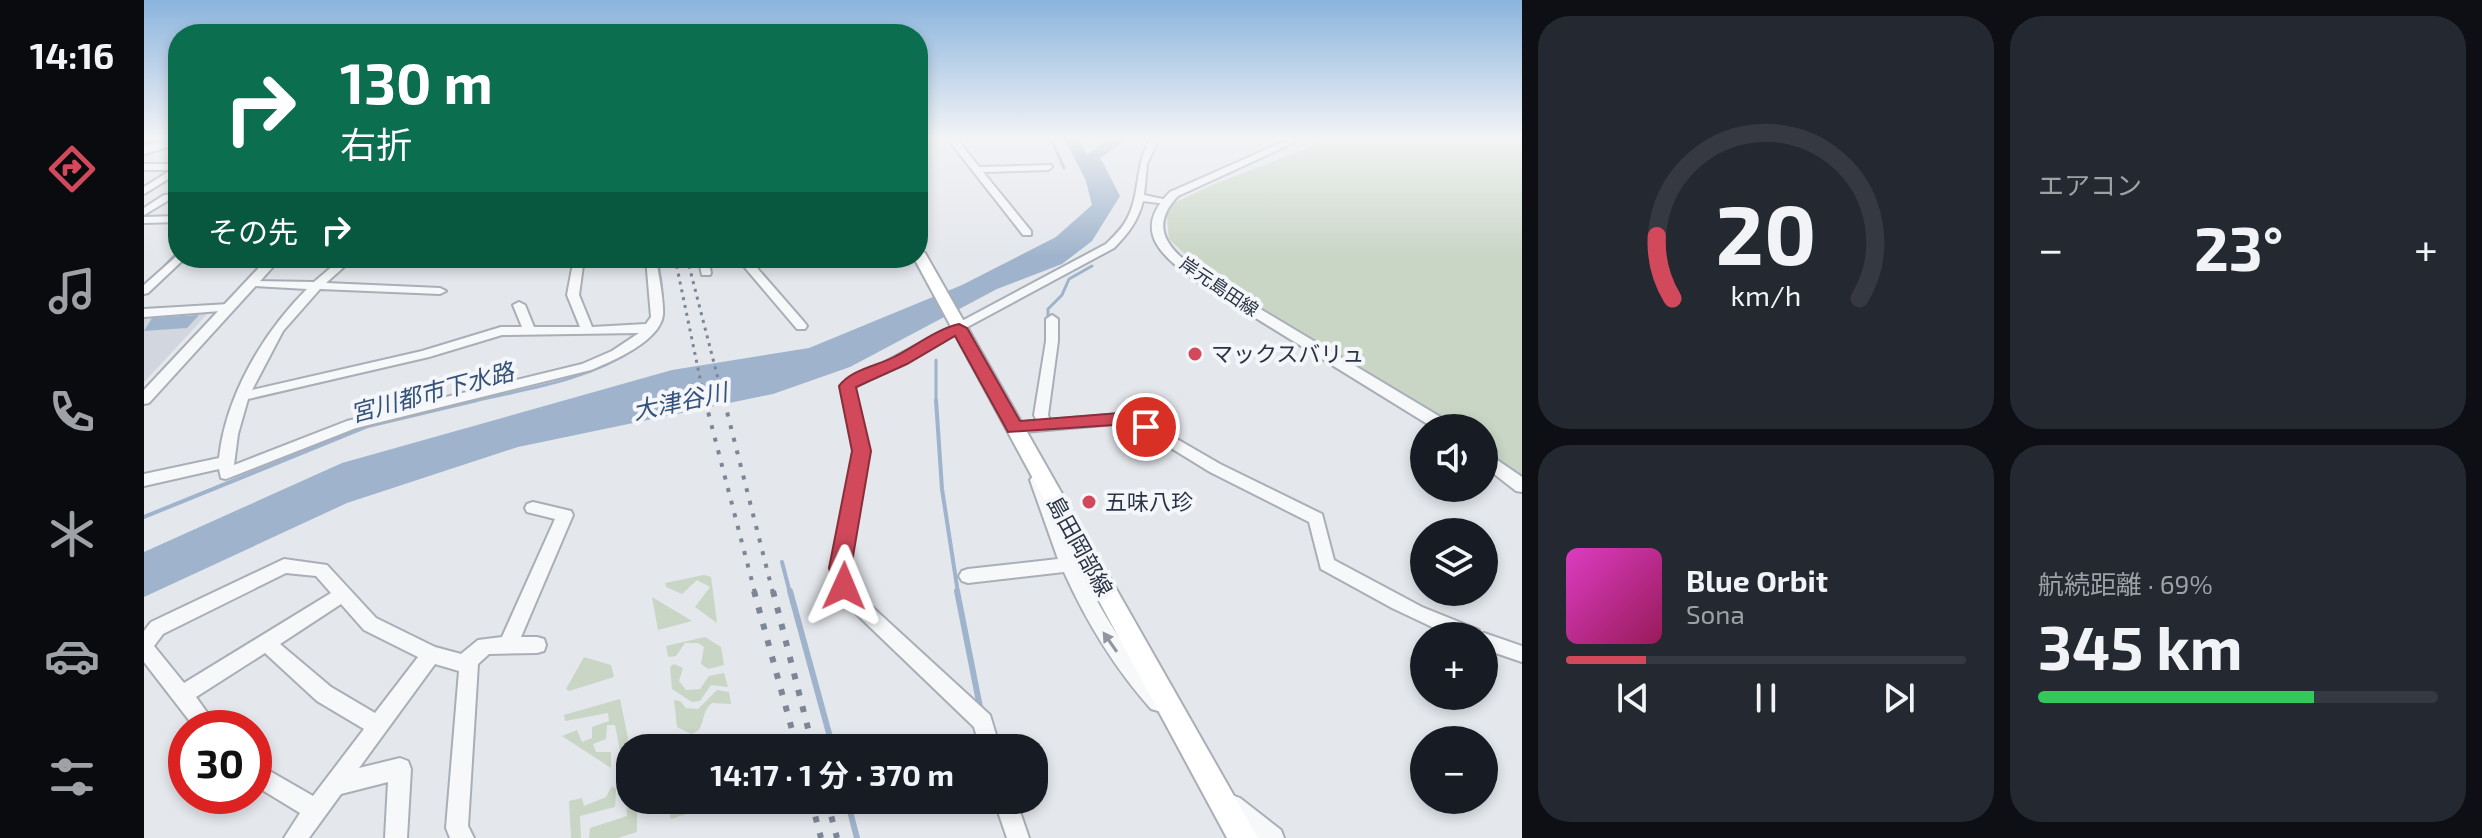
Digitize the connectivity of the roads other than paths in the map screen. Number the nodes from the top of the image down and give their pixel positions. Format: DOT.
graph roads {
  1 [pos="165,177"];
  2 [pos="983,177"];
  3 [pos="1143,177"];
  4 [pos="1211,177"];
  5 [pos="144,191"];
  6 [pos="168,197"];
  7 [pos="1139,197"];
  8 [pos="1164,202"];
  9 [pos="144,212"];
  10 [pos="168,219"];
  11 [pos="144,220"];
  12 [pos="1027,233"];
  13 [pos="168,268"];
  14 [pos="266,268"];
  15 [pos="338,268"];
  16 [pos="577,268"];
  17 [pos="652,268"];
  18 [pos="705,268"];
  19 [pos="751,268"];
  20 [pos="926,268"];
  21 [pos="706,273"];
  22 [pos="253,283"];
  23 [pos="318,285"];
  24 [pos="144,291"];
  25 [pos="440,291"];
  26 [pos="519,305"];
  27 [pos="229,308"];
  28 [pos="144,313"];
  29 [pos="1052,319"];
  30 [pos="801,326"];
  31 [pos="957,326"];
  32 [pos="651,328"];
  33 [pos="529,329"];
  34 [pos="587,331"];
  35 [pos="244,396"];
  36 [pos="144,399"];
  37 [pos="1423,414"];
  38 [pos="1132,418"];
  39 [pos="1045,425"];
  40 [pos="1014,428"];
  41 [pos="225,462"];
  42 [pos="1036,467"];
  43 [pos="1498,468"];
  44 [pos="144,480"];
  45 [pos="1522,486"];
  46 [pos="533,508"];
  47 [pos="1068,565"];
  48 [pos="968,576"];
  49 [pos="343,594"];
  50 [pos="1440,622"];
  51 [pos="266,643"];
  52 [pos="508,645"];
  53 [pos="537,645"];
  54 [pos="1498,646"];
  55 [pos="144,647"];
  56 [pos="431,654"];
  57 [pos="1522,654"];
  58 [pos="469,660"];
  59 [pos="181,696"];
  60 [pos="193,710"];
  61 [pos="1179,722"];
  62 [pos="378,726"];
  63 [pos="986,734"];
  64 [pos="272,784"];
  65 [pos="334,785"];
  66 [pos="1221,798"];
  67 [pos="316,810"];
  68 [pos="1010,814"];
  69 [pos="295,838"];
  70 [pos="396,838"];
  71 [pos="463,838"];
  72 [pos="1018,838"];
  73 [pos="1243,838"];
  74 [pos="1273,838"];
  1 -- 5 [label="street"];
  2 -- 12 [label="street"];
  3 -- 7 [label="street"];
  4 -- 8 [label="street"];
  6 -- 9 [label="street"];
  7 -- 8 [label="street"];
  7 -- 31 [label="street"];
  8 -- 37 [label="street, 岸元島田線"];
  10 -- 11 [label="street"];
  13 -- 24 [label="street"];
  14 -- 22 [label="street"];
  15 -- 23 [label="street"];
  16 -- 34 [label="street"];
  17 -- 32 [label="street"];
  18 -- 21 [label="street"];
  19 -- 30 [label="street"];
  20 -- 31 [label="main road, 島田岡部線"];
  22 -- 23 [label="street"];
  22 -- 27 [label="street"];
  23 -- 25 [label="street"];
  23 -- 35 [label="street"];
  26 -- 33 [label="street"];
  27 -- 28 [label="street"];
  27 -- 36 [label="street"];
  29 -- 39 [label="street"];
  31 -- 40 [label="main road, 島田岡部線"];
  31 -- 63 [label="street"];
  32 -- 34 [label="street"];
  32 -- 41 [label="street"];
  33 -- 34 [label="street"];
  33 -- 35 [label="street"];
  35 -- 41 [label="street"];
  38 -- 39 [label="street"];
  38 -- 50 [label="street"];
  39 -- 40 [label="street"];
  40 -- 42 [label="main road, 島田岡部線"];
  41 -- 44 [label="street"];
  42 -- 47 [label="street"];
  42 -- 61 [label="main road, 島田岡部線"];
  43 -- 45 [label="street"];
  46 -- 52 [label="street"];
  47 -- 48 [label="street"];
  61 -- 47 [label="street, one-way"];
  49 -- 51 [label="street"];
  49 -- 55 [label="street"];
  49 -- 56 [label="street"];
  51 -- 59 [label="street"];
  51 -- 62 [label="street"];
  52 -- 53 [label="street"];
  52 -- 58 [label="street"];
  54 -- 57 [label="street"];
  55 -- 59 [label="street"];
  56 -- 58 [label="street"];
  56 -- 62 [label="street"];
  58 -- 71 [label="street"];
  59 -- 60 [label="street"];
  61 -- 66 [label="main road, 島田岡部線"];
  62 -- 65 [label="street"];
  64 -- 67 [label="street"];
  65 -- 67 [label="street"];
  65 -- 70 [label="street"];
  66 -- 73 [label="main road, 島田岡部線"];
  66 -- 74 [label="street"];
  67 -- 69 [label="street"];
  68 -- 72 [label="street"];
}
